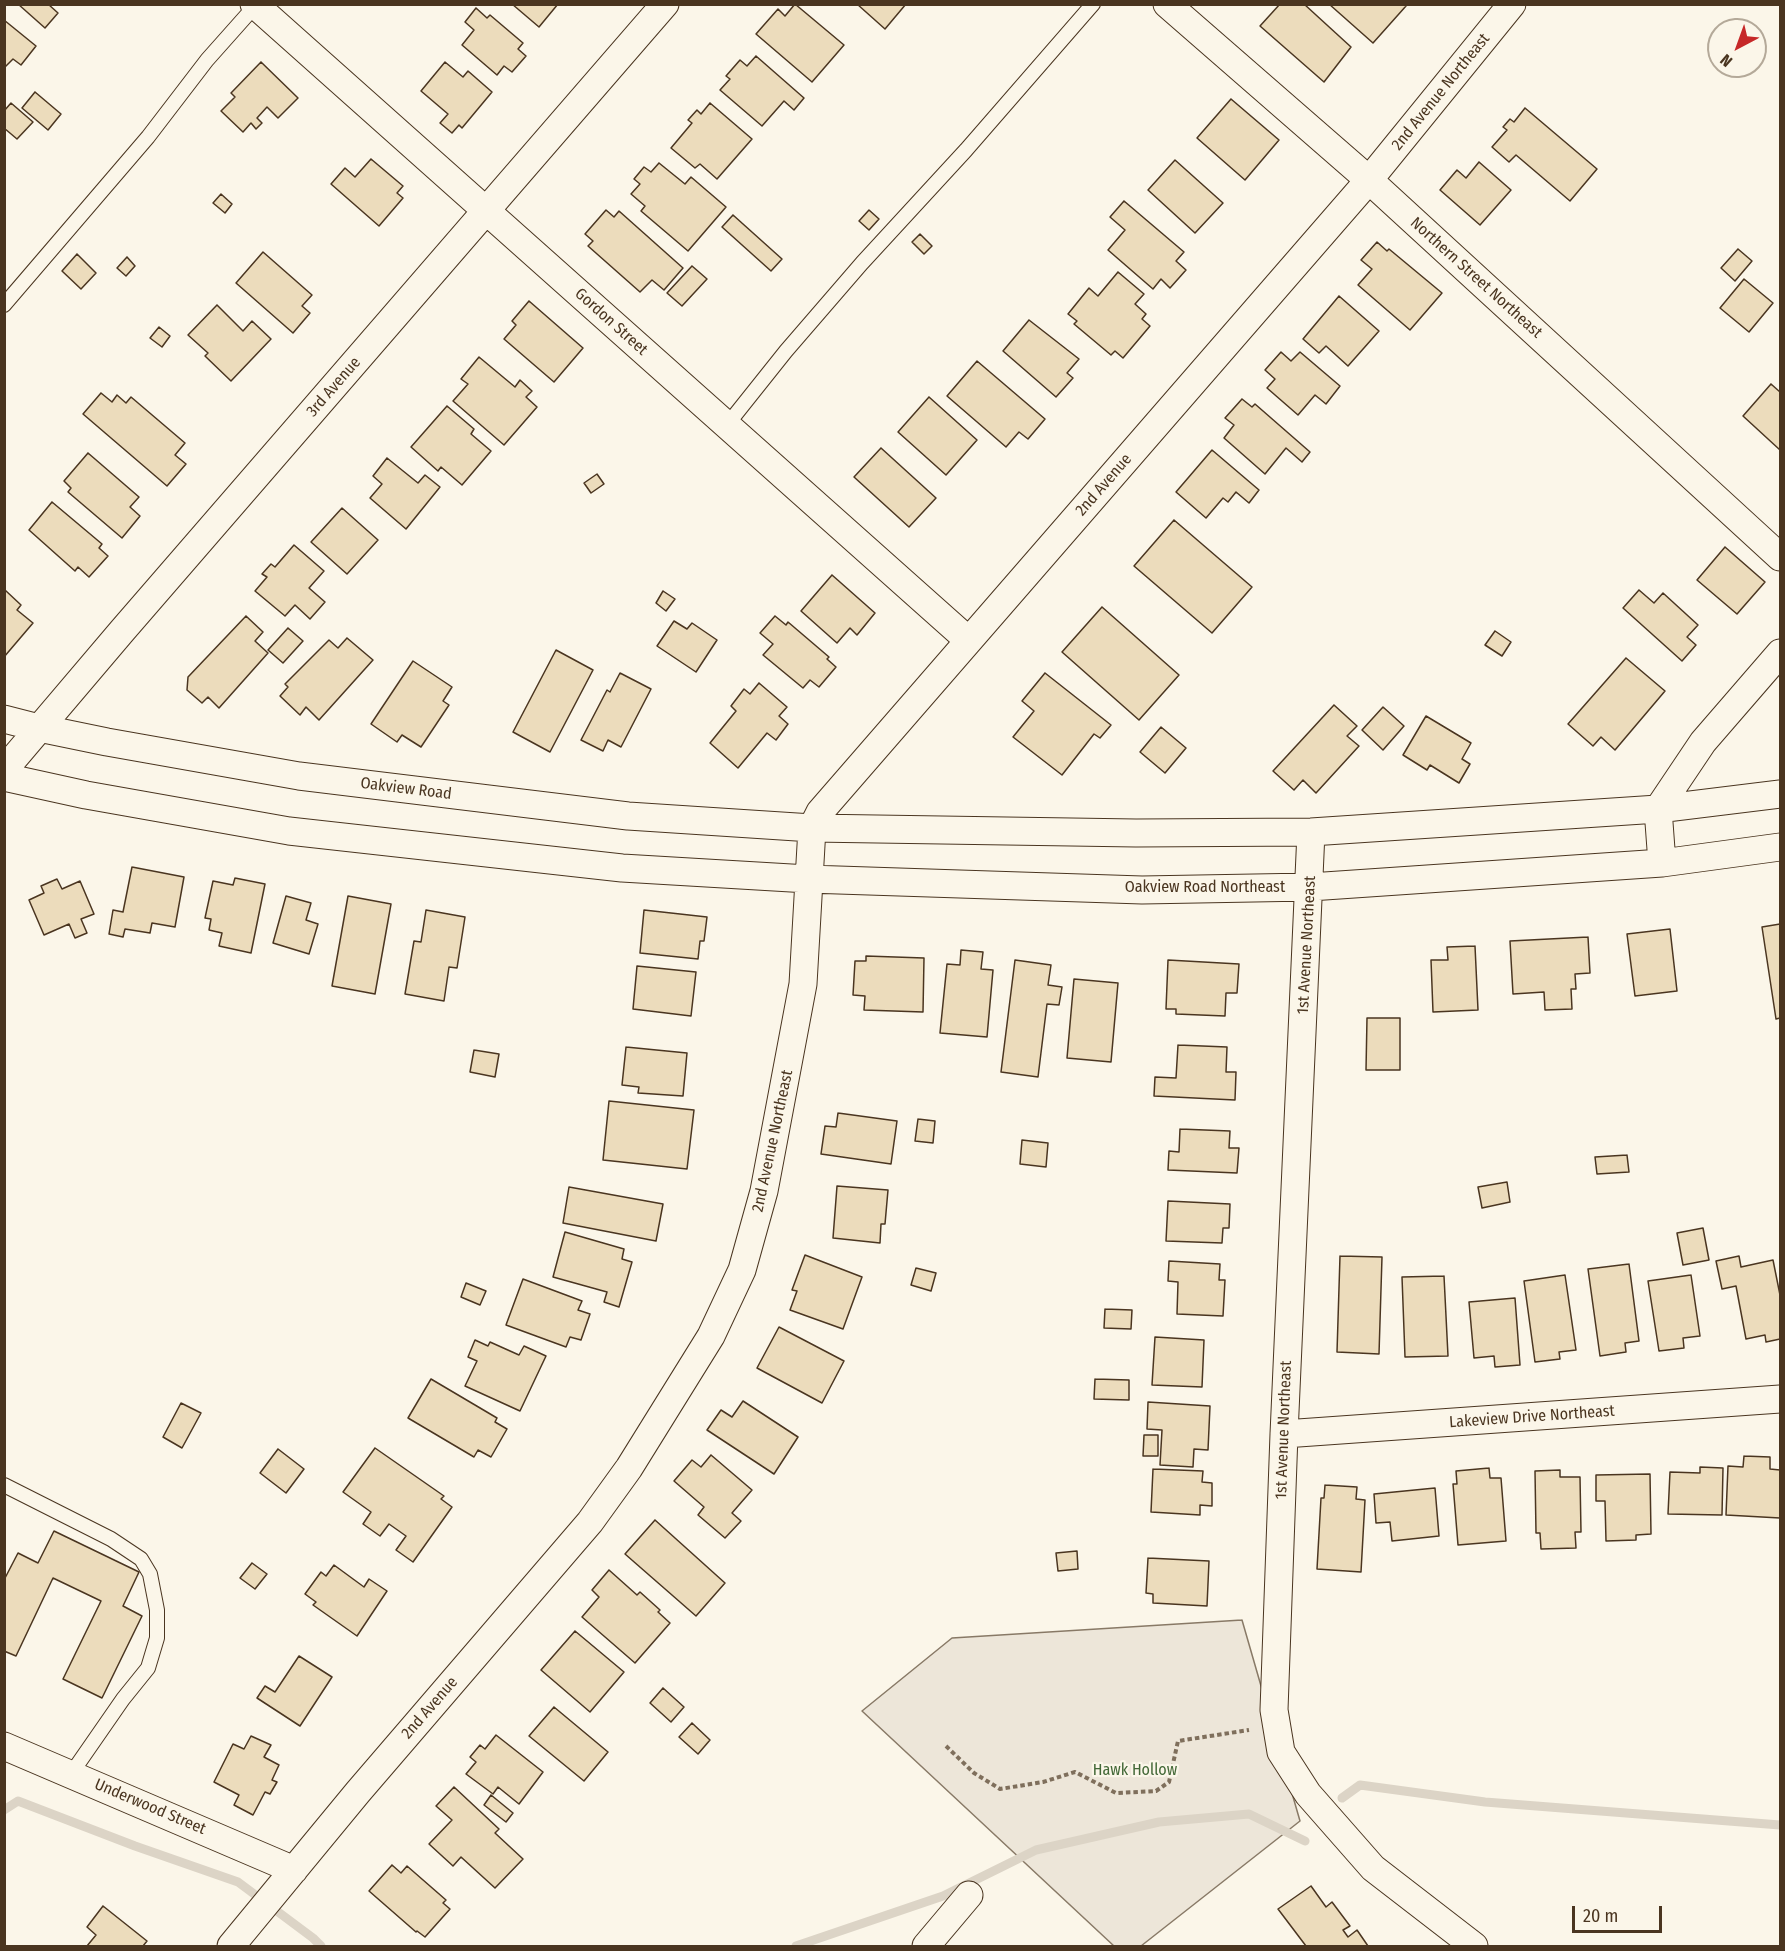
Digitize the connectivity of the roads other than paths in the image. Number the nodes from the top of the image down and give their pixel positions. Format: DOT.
graph roads {
  1 [pos="665,4"];
  2 [pos="1093,4"];
  3 [pos="1167,4"];
  4 [pos="1512,4"];
  5 [pos="254,5"];
  6 [pos="1369,180"];
  7 [pos="487,211"];
  8 [pos="4,305"];
  9 [pos="727,425"];
  10 [pos="1780,557"];
  11 [pos="968,640"];
  12 [pos="1780,653"];
  13 [pos="4,719"];
  14 [pos="39,728"];
  15 [pos="4,770"];
  16 [pos="4,777"];
  17 [pos="839,790"];
  18 [pos="1780,794"];
  19 [pos="1658,809"];
  20 [pos="812,828"];
  21 [pos="1311,832"];
  22 [pos="1780,847"];
  23 [pos="1662,863"];
  24 [pos="808,879"];
  25 [pos="1310,887"];
  26 [pos="1780,1399"];
  27 [pos="1284,1434"];
  28 [pos="627,1469"];
  29 [pos="4,1485"];
  30 [pos="4,1746"];
  31 [pos="71,1774"];
  32 [pos="286,1879"];
  33 [pos="969,1895"];
  34 [pos="231,1947"];
  35 [pos="926,1947"];
  36 [pos="1473,1947"];
  1 -- 7 [label="street, 3rd Avenue"];
  2 -- 9 [label="lane"];
  3 -- 6 [label="street, Northern Street Northeast"];
  4 -- 6 [label="street, 2nd Avenue Northeast"];
  5 -- 7 [label="street, Gordon Street"];
  5 -- 8 [label="lane"];
  6 -- 10 [label="street, Northern Street Northeast"];
  6 -- 11 [label="street, 2nd Avenue"];
  7 -- 9 [label="street, Gordon Street"];
  7 -- 14 [label="street, 3rd Avenue"];
  9 -- 11 [label="street, Gordon Street"];
  11 -- 17 [label="street, 2nd Avenue"];
  12 -- 19 [label="street"];
  13 -- 14 [label="street, Oakview Road"];
  14 -- 15 [label="street, 3rd Avenue"];
  14 -- 20 [label="street, Oakview Road"];
  16 -- 24 [label="street"];
  17 -- 20 [label="street, 2nd Avenue Northeast"];
  18 -- 19 [label="street"];
  19 -- 21 [label="street"];
  19 -- 23 [label="street"];
  20 -- 21 [label="street"];
  20 -- 24 [label="street, 2nd Avenue Northeast"];
  21 -- 25 [label="street, 1st Avenue Northeast"];
  22 -- 23 [label="street, Oakview Road Northeast"];
  23 -- 25 [label="street, Oakview Road Northeast"];
  24 -- 25 [label="street, Oakview Road Northeast"];
  24 -- 28 [label="street, 2nd Avenue Northeast"];
  25 -- 27 [label="street, 1st Avenue Northeast"];
  26 -- 27 [label="street, Lakeview Drive Northeast"];
  27 -- 36 [label="street, 1st Avenue Northeast"];
  28 -- 32 [label="street, 2nd Avenue"];
  29 -- 31 [label="lane"];
  30 -- 31 [label="street, Underwood Street"];
  31 -- 32 [label="street, Underwood Street"];
  32 -- 34 [label="street, 2nd Avenue"];
  33 -- 35 [label="street"];
}
